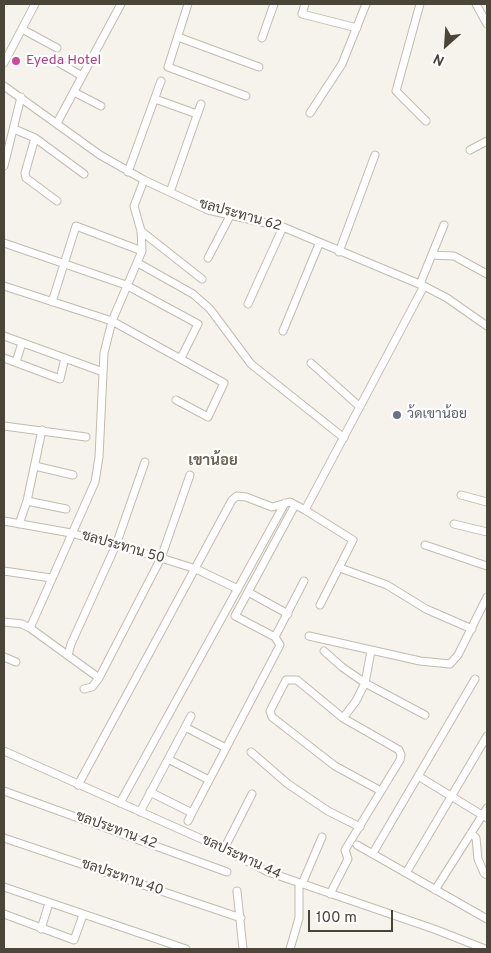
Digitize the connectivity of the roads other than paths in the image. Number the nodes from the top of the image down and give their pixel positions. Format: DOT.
graph roads {
  1 [pos="35,4"];
  2 [pos="121,4"];
  3 [pos="188,4"];
  4 [pos="274,4"];
  5 [pos="305,4"];
  6 [pos="366,4"];
  7 [pos="420,4"];
  8 [pos="476,4"];
  9 [pos="487,24"];
  10 [pos="357,28"];
  11 [pos="22,29"];
  12 [pos="178,37"];
  13 [pos="262,38"];
  14 [pos="57,48"];
  15 [pos="56,61"];
  16 [pos="4,63"];
  17 [pos="259,67"];
  18 [pos="82,76"];
  19 [pos="161,81"];
  20 [pos="4,86"];
  21 [pos="74,92"];
  22 [pos="246,96"];
  23 [pos="21,97"];
  24 [pos="155,99"];
  25 [pos="201,104"];
  26 [pos="101,106"];
  27 [pos="310,112"];
  28 [pos="197,114"];
  29 [pos="426,121"];
  30 [pos="57,123"];
  31 [pos="14,129"];
  32 [pos="35,138"];
  33 [pos="487,140"];
  34 [pos="470,150"];
  35 [pos="375,155"];
  36 [pos="4,166"];
  37 [pos="128,172"];
  38 [pos="84,174"];
  39 [pos="144,180"];
  40 [pos="170,192"];
  41 [pos="57,201"];
  42 [pos="230,216"];
  43 [pos="444,225"];
  44 [pos="283,228"];
  45 [pos="141,231"];
  46 [pos="4,244"];
  47 [pos="319,244"];
  48 [pos="142,250"];
  49 [pos="339,252"];
  50 [pos="432,254"];
  51 [pos="208,258"];
  52 [pos="138,263"];
  53 [pos="64,264"];
  54 [pos="487,274"];
  55 [pos="202,279"];
  56 [pos="126,285"];
  57 [pos="422,285"];
  58 [pos="4,286"];
  59 [pos="52,302"];
  60 [pos="248,304"];
  61 [pos="112,320"];
  62 [pos="487,326"];
  63 [pos="283,331"];
  64 [pos="4,336"];
  65 [pos="22,342"];
  66 [pos="4,358"];
  67 [pos="65,358"];
  68 [pos="181,358"];
  69 [pos="16,362"];
  70 [pos="311,363"];
  71 [pos="103,372"];
  72 [pos="176,400"];
  73 [pos="360,407"];
  74 [pos="4,426"];
  75 [pos="42,430"];
  76 [pos="86,437"];
  77 [pos="344,438"];
  78 [pos="145,462"];
  79 [pos="35,466"];
  80 [pos="73,474"];
  81 [pos="190,475"];
  82 [pos="461,495"];
  83 [pos="485,499"];
  84 [pos="27,500"];
  85 [pos="285,503"];
  86 [pos="295,505"];
  87 [pos="66,509"];
  88 [pos="305,510"];
  89 [pos="4,521"];
  90 [pos="19,524"];
  91 [pos="454,524"];
  92 [pos="487,532"];
  93 [pos="71,533"];
  94 [pos="116,545"];
  95 [pos="425,545"];
  96 [pos="161,558"];
  97 [pos="487,566"];
  98 [pos="340,568"];
  99 [pos="196,569"];
  100 [pos="4,571"];
  101 [pos="51,578"];
  102 [pos="304,581"];
  103 [pos="238,588"];
  104 [pos="248,592"];
  105 [pos="487,597"];
  106 [pos="320,605"];
  107 [pos="288,614"];
  108 [pos="4,622"];
  109 [pos="30,628"];
  110 [pos="472,629"];
  111 [pos="309,636"];
  112 [pos="275,638"];
  113 [pos="324,651"];
  114 [pos="371,651"];
  115 [pos="68,655"];
  116 [pos="4,657"];
  117 [pos="16,662"];
  118 [pos="99,678"];
  119 [pos="475,679"];
  120 [pos="365,683"];
  121 [pos="84,689"];
  122 [pos="425,715"];
  123 [pos="191,716"];
  124 [pos="343,718"];
  125 [pos="186,727"];
  126 [pos="487,736"];
  127 [pos="226,748"];
  128 [pos="4,751"];
  129 [pos="251,752"];
  130 [pos="168,759"];
  131 [pos="418,776"];
  132 [pos="210,780"];
  133 [pos="78,785"];
  134 [pos="4,791"];
  135 [pos="381,791"];
  136 [pos="150,792"];
  137 [pos="252,794"];
  138 [pos="450,797"];
  139 [pos="120,803"];
  140 [pos="487,808"];
  141 [pos="140,812"];
  142 [pos="192,813"];
  143 [pos="484,818"];
  144 [pos="188,820"];
  145 [pos="360,827"];
  146 [pos="471,833"];
  147 [pos="322,837"];
  148 [pos="4,838"];
  149 [pos="357,845"];
  150 [pos="224,850"];
  151 [pos="373,854"];
  152 [pos="227,872"];
  153 [pos="406,873"];
  154 [pos="487,875"];
  155 [pos="300,884"];
  156 [pos="4,887"];
  157 [pos="435,890"];
  158 [pos="237,891"];
  159 [pos="330,894"];
  160 [pos="49,903"];
  161 [pos="4,914"];
  162 [pos="83,915"];
  163 [pos="241,918"];
  164 [pos="487,919"];
  165 [pos="41,928"];
  166 [pos="186,949"];
  167 [pos="243,949"];
  168 [pos="290,949"];
  169 [pos="485,949"];
  1 -- 11 [label="street"];
  2 -- 18 [label="street"];
  3 -- 12 [label="street"];
  4 -- 13 [label="street"];
  5 -- 10 [label="street"];
  6 -- 10 [label="street"];
  7 -- 29 [label="street"];
  8 -- 9 [label="street"];
  10 -- 27 [label="street"];
  11 -- 14 [label="street"];
  11 -- 16 [label="street"];
  12 -- 17 [label="street"];
  12 -- 22 [label="street"];
  15 -- 18 [label="street"];
  18 -- 21 [label="street"];
  19 -- 24 [label="street"];
  20 -- 23 [label="street, ชลประทาน 62"];
  21 -- 26 [label="street"];
  21 -- 30 [label="street"];
  23 -- 30 [label="street, ชลประทาน 62"];
  23 -- 31 [label="street"];
  24 -- 28 [label="street"];
  24 -- 37 [label="street"];
  25 -- 28 [label="street"];
  28 -- 40 [label="street"];
  30 -- 37 [label="street, ชลประทาน 62"];
  31 -- 32 [label="street"];
  31 -- 36 [label="street"];
  32 -- 38 [label="street"];
  32 -- 41 [label="street"];
  33 -- 34 [label="street"];
  35 -- 49 [label="street"];
  37 -- 39 [label="street, ชลประทาน 62"];
  39 -- 40 [label="street, ชลประทาน 62"];
  39 -- 45 [label="street"];
  40 -- 42 [label="street, ชลประทาน 62"];
  42 -- 44 [label="street, ชลประทาน 62"];
  42 -- 51 [label="street"];
  43 -- 50 [label="street"];
  44 -- 47 [label="street, ชลประทาน 62"];
  44 -- 60 [label="street"];
  45 -- 48 [label="street"];
  45 -- 55 [label="street"];
  46 -- 53 [label="street"];
  47 -- 49 [label="street, ชลประทาน 62"];
  47 -- 63 [label="street"];
  48 -- 52 [label="street"];
  48 -- 53 [label="street"];
  49 -- 57 [label="street, ชลประทาน 62"];
  50 -- 54 [label="street"];
  50 -- 57 [label="street"];
  52 -- 56 [label="street"];
  52 -- 77 [label="street"];
  53 -- 56 [label="street"];
  53 -- 59 [label="street"];
  56 -- 61 [label="street"];
  56 -- 68 [label="street"];
  57 -- 62 [label="street, ชลประทาน 62"];
  57 -- 73 [label="street"];
  58 -- 59 [label="street"];
  59 -- 61 [label="street"];
  61 -- 68 [label="street"];
  61 -- 71 [label="street"];
  64 -- 65 [label="street"];
  65 -- 67 [label="street"];
  65 -- 69 [label="street"];
  66 -- 69 [label="street"];
  67 -- 69 [label="street"];
  67 -- 71 [label="street"];
  68 -- 72 [label="street"];
  70 -- 73 [label="street"];
  71 -- 93 [label="street"];
  73 -- 77 [label="street"];
  74 -- 75 [label="street"];
  75 -- 76 [label="street"];
  75 -- 79 [label="street"];
  77 -- 88 [label="street"];
  78 -- 94 [label="street"];
  79 -- 80 [label="street"];
  79 -- 84 [label="street"];
  81 -- 96 [label="street"];
  82 -- 83 [label="street"];
  84 -- 87 [label="street"];
  84 -- 90 [label="street"];
  85 -- 86 [label="street"];
  85 -- 99 [label="street"];
  85 -- 103 [label="street"];
  86 -- 88 [label="street"];
  86 -- 104 [label="street"];
  88 -- 98 [label="street"];
  89 -- 90 [label="street, ชลประทาน 50"];
  90 -- 93 [label="street, ชลประทาน 50"];
  91 -- 92 [label="street"];
  93 -- 94 [label="street, ชลประทาน 50"];
  93 -- 101 [label="street"];
  94 -- 96 [label="street, ชลประทาน 50"];
  94 -- 115 [label="street"];
  95 -- 97 [label="street"];
  96 -- 99 [label="street, ชลประทาน 50"];
  96 -- 118 [label="street"];
  98 -- 106 [label="street"];
  98 -- 110 [label="street"];
  99 -- 103 [label="street, ชลประทาน 50"];
  99 -- 133 [label="street"];
  100 -- 101 [label="street"];
  101 -- 109 [label="street"];
  102 -- 107 [label="street"];
  103 -- 139 [label="street"];
  104 -- 107 [label="street"];
  104 -- 112 [label="street"];
  105 -- 110 [label="street"];
  107 -- 112 [label="street"];
  108 -- 109 [label="street"];
  109 -- 115 [label="street"];
  110 -- 114 [label="street"];
  111 -- 114 [label="street"];
  112 -- 127 [label="street"];
  113 -- 120 [label="street"];
  114 -- 120 [label="street"];
  115 -- 118 [label="street"];
  116 -- 117 [label="street"];
  118 -- 121 [label="street"];
  119 -- 131 [label="street"];
  120 -- 122 [label="street"];
  120 -- 124 [label="street"];
  123 -- 125 [label="street"];
  124 -- 135 [label="street"];
  124 -- 135 [label="street"];
  125 -- 127 [label="street"];
  125 -- 130 [label="street"];
  126 -- 138 [label="street"];
  127 -- 132 [label="street"];
  128 -- 133 [label="street, ชลประทาน 44"];
  129 -- 145 [label="street"];
  130 -- 132 [label="street"];
  130 -- 136 [label="street"];
  131 -- 138 [label="street"];
  131 -- 151 [label="street"];
  132 -- 142 [label="street"];
  133 -- 139 [label="street, ชลประทาน 44"];
  134 -- 152 [label="street, ชลประทาน 42"];
  135 -- 145 [label="street"];
  136 -- 141 [label="street"];
  136 -- 142 [label="street"];
  137 -- 150 [label="street"];
  138 -- 143 [label="street"];
  138 -- 153 [label="street"];
  139 -- 141 [label="street, ชลประทาน 44"];
  140 -- 143 [label="street"];
  141 -- 150 [label="street, ชลประทาน 44"];
  142 -- 144 [label="street"];
  143 -- 146 [label="street"];
  145 -- 159 [label="street"];
  146 -- 154 [label="street"];
  146 -- 157 [label="street"];
  147 -- 155 [label="street"];
  148 -- 163 [label="street, ชลประทาน 40"];
  149 -- 151 [label="street"];
  150 -- 155 [label="street, ชลประทาน 44"];
  151 -- 153 [label="street"];
  153 -- 157 [label="street"];
  155 -- 159 [label="street, ชลประทาน 44"];
  155 -- 168 [label="street"];
  156 -- 160 [label="street"];
  157 -- 164 [label="street"];
  158 -- 163 [label="street"];
  159 -- 169 [label="street, ชลประทาน 44"];
  160 -- 162 [label="street"];
  160 -- 165 [label="street"];
  161 -- 165 [label="street"];
  162 -- 165 [label="street"];
  162 -- 166 [label="street"];
  163 -- 167 [label="street"];
}
